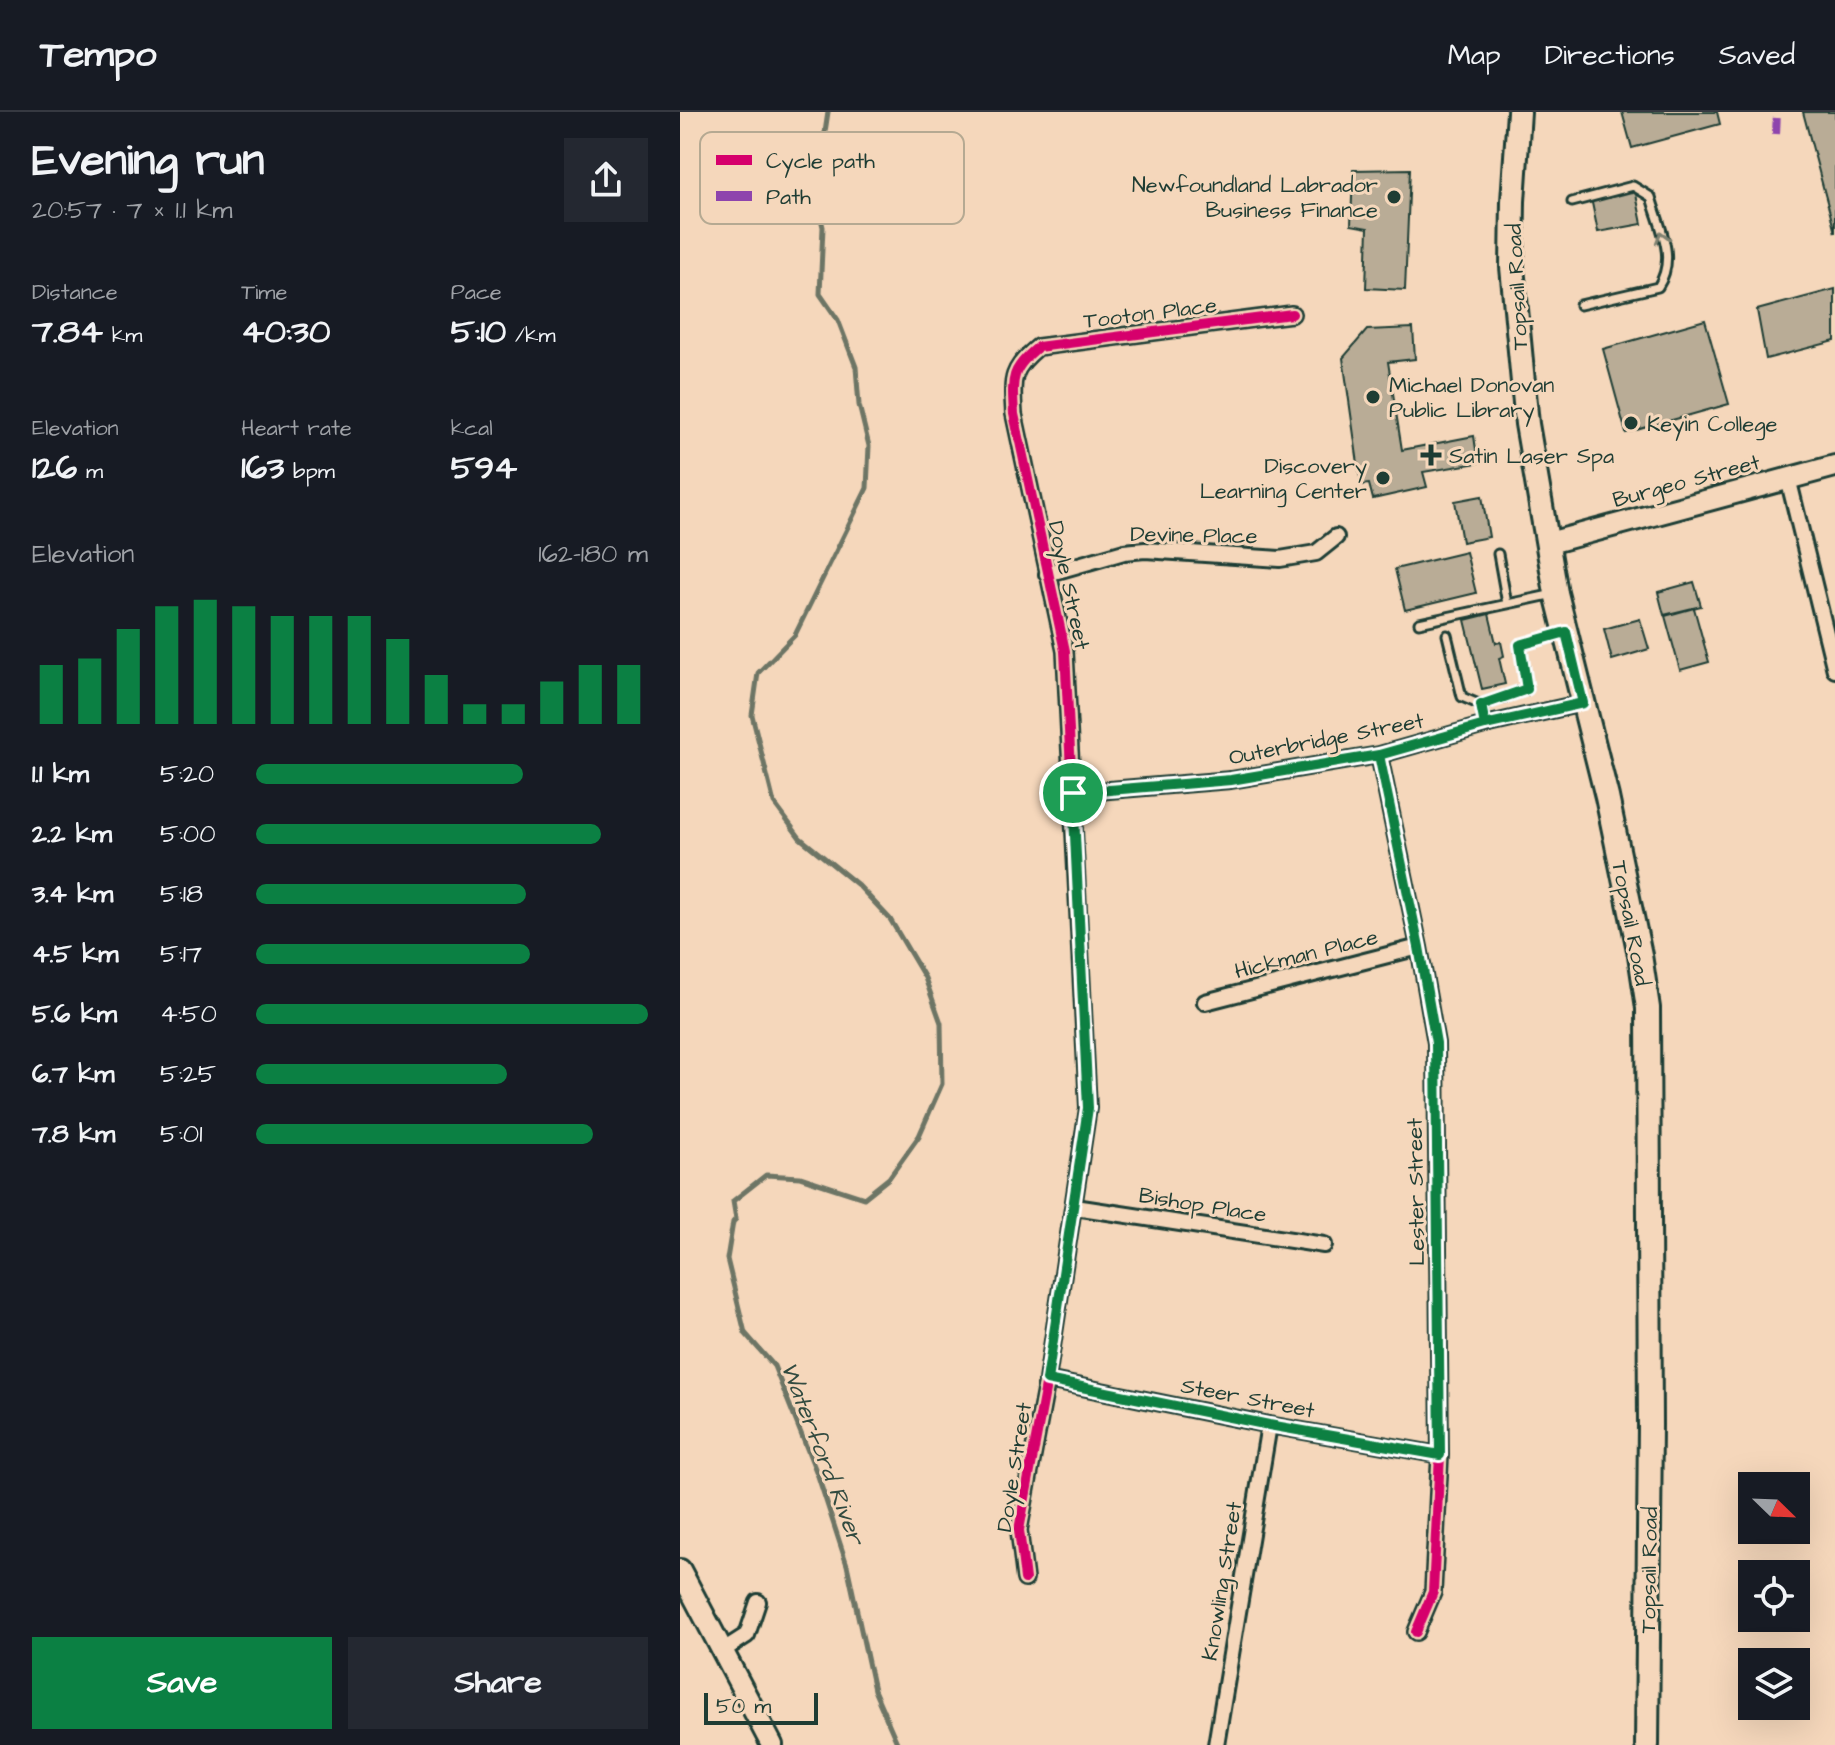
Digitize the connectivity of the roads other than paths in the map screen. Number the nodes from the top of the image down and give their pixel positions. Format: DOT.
graph roads {
  1 [pos="1519,112"];
  2 [pos="1572,202"];
  3 [pos="1580,305"];
  4 [pos="1292,314"];
  5 [pos="1018,363"];
  6 [pos="1835,466"];
  7 [pos="1788,478"];
  8 [pos="1336,537"];
  9 [pos="1549,543"];
  10 [pos="1498,554"];
  11 [pos="1047,574"];
  12 [pos="1556,593"];
  13 [pos="1507,604"];
  14 [pos="1419,623"];
  15 [pos="1566,632"];
  16 [pos="1447,635"];
  17 [pos="1835,670"];
  18 [pos="1583,703"];
  19 [pos="1481,705"];
  20 [pos="1485,725"];
  21 [pos="1379,755"];
  22 [pos="1073,793"];
  23 [pos="1419,947"];
  24 [pos="1205,1002"];
  25 [pos="1075,1207"];
  26 [pos="1324,1245"];
  27 [pos="1047,1380"];
  28 [pos="1269,1425"];
  29 [pos="1440,1455"];
  30 [pos="680,1570"];
  31 [pos="1025,1579"];
  32 [pos="758,1602"];
  33 [pos="1416,1632"];
  34 [pos="722,1651"];
  35 [pos="772,1743"];
  36 [pos="1216,1745"];
  37 [pos="1647,1745"];
  1 -- 9 [label="main road, Topsail Road"];
  3 -- 2 [label="lane, one-way"];
  4 -- 5 [label="street, Tooton Place"];
  5 -- 11 [label="street, Doyle Street"];
  6 -- 7 [label="street, Burgeo Street"];
  7 -- 9 [label="street, Burgeo Street"];
  7 -- 17 [label="street"];
  8 -- 11 [label="street, Devine Place"];
  9 -- 12 [label="main road, Topsail Road"];
  10 -- 13 [label="lane"];
  11 -- 22 [label="street, Doyle Street"];
  12 -- 13 [label="lane"];
  12 -- 15 [label="main road, Topsail Road"];
  13 -- 14 [label="lane"];
  15 -- 18 [label="main road, Topsail Road"];
  15 -- 19 [label="lane"];
  16 -- 19 [label="lane"];
  18 -- 20 [label="street, Outerbridge Street"];
  18 -- 37 [label="main road, Topsail Road"];
  19 -- 20 [label="lane"];
  20 -- 21 [label="street, Outerbridge Street"];
  21 -- 22 [label="street, Outerbridge Street"];
  21 -- 23 [label="street, Lester Street"];
  22 -- 25 [label="street, Doyle Street"];
  23 -- 24 [label="street, Hickman Place"];
  23 -- 29 [label="street, Lester Street"];
  25 -- 26 [label="street, Bishop Place"];
  25 -- 27 [label="street, Doyle Street"];
  27 -- 28 [label="street, Steer Street"];
  27 -- 31 [label="street, Doyle Street"];
  28 -- 29 [label="street, Steer Street"];
  28 -- 36 [label="street, Knowling Street"];
  29 -- 33 [label="street, Lester Street"];
  30 -- 34 [label="street"];
  32 -- 34 [label="street"];
  34 -- 35 [label="street"];
}
